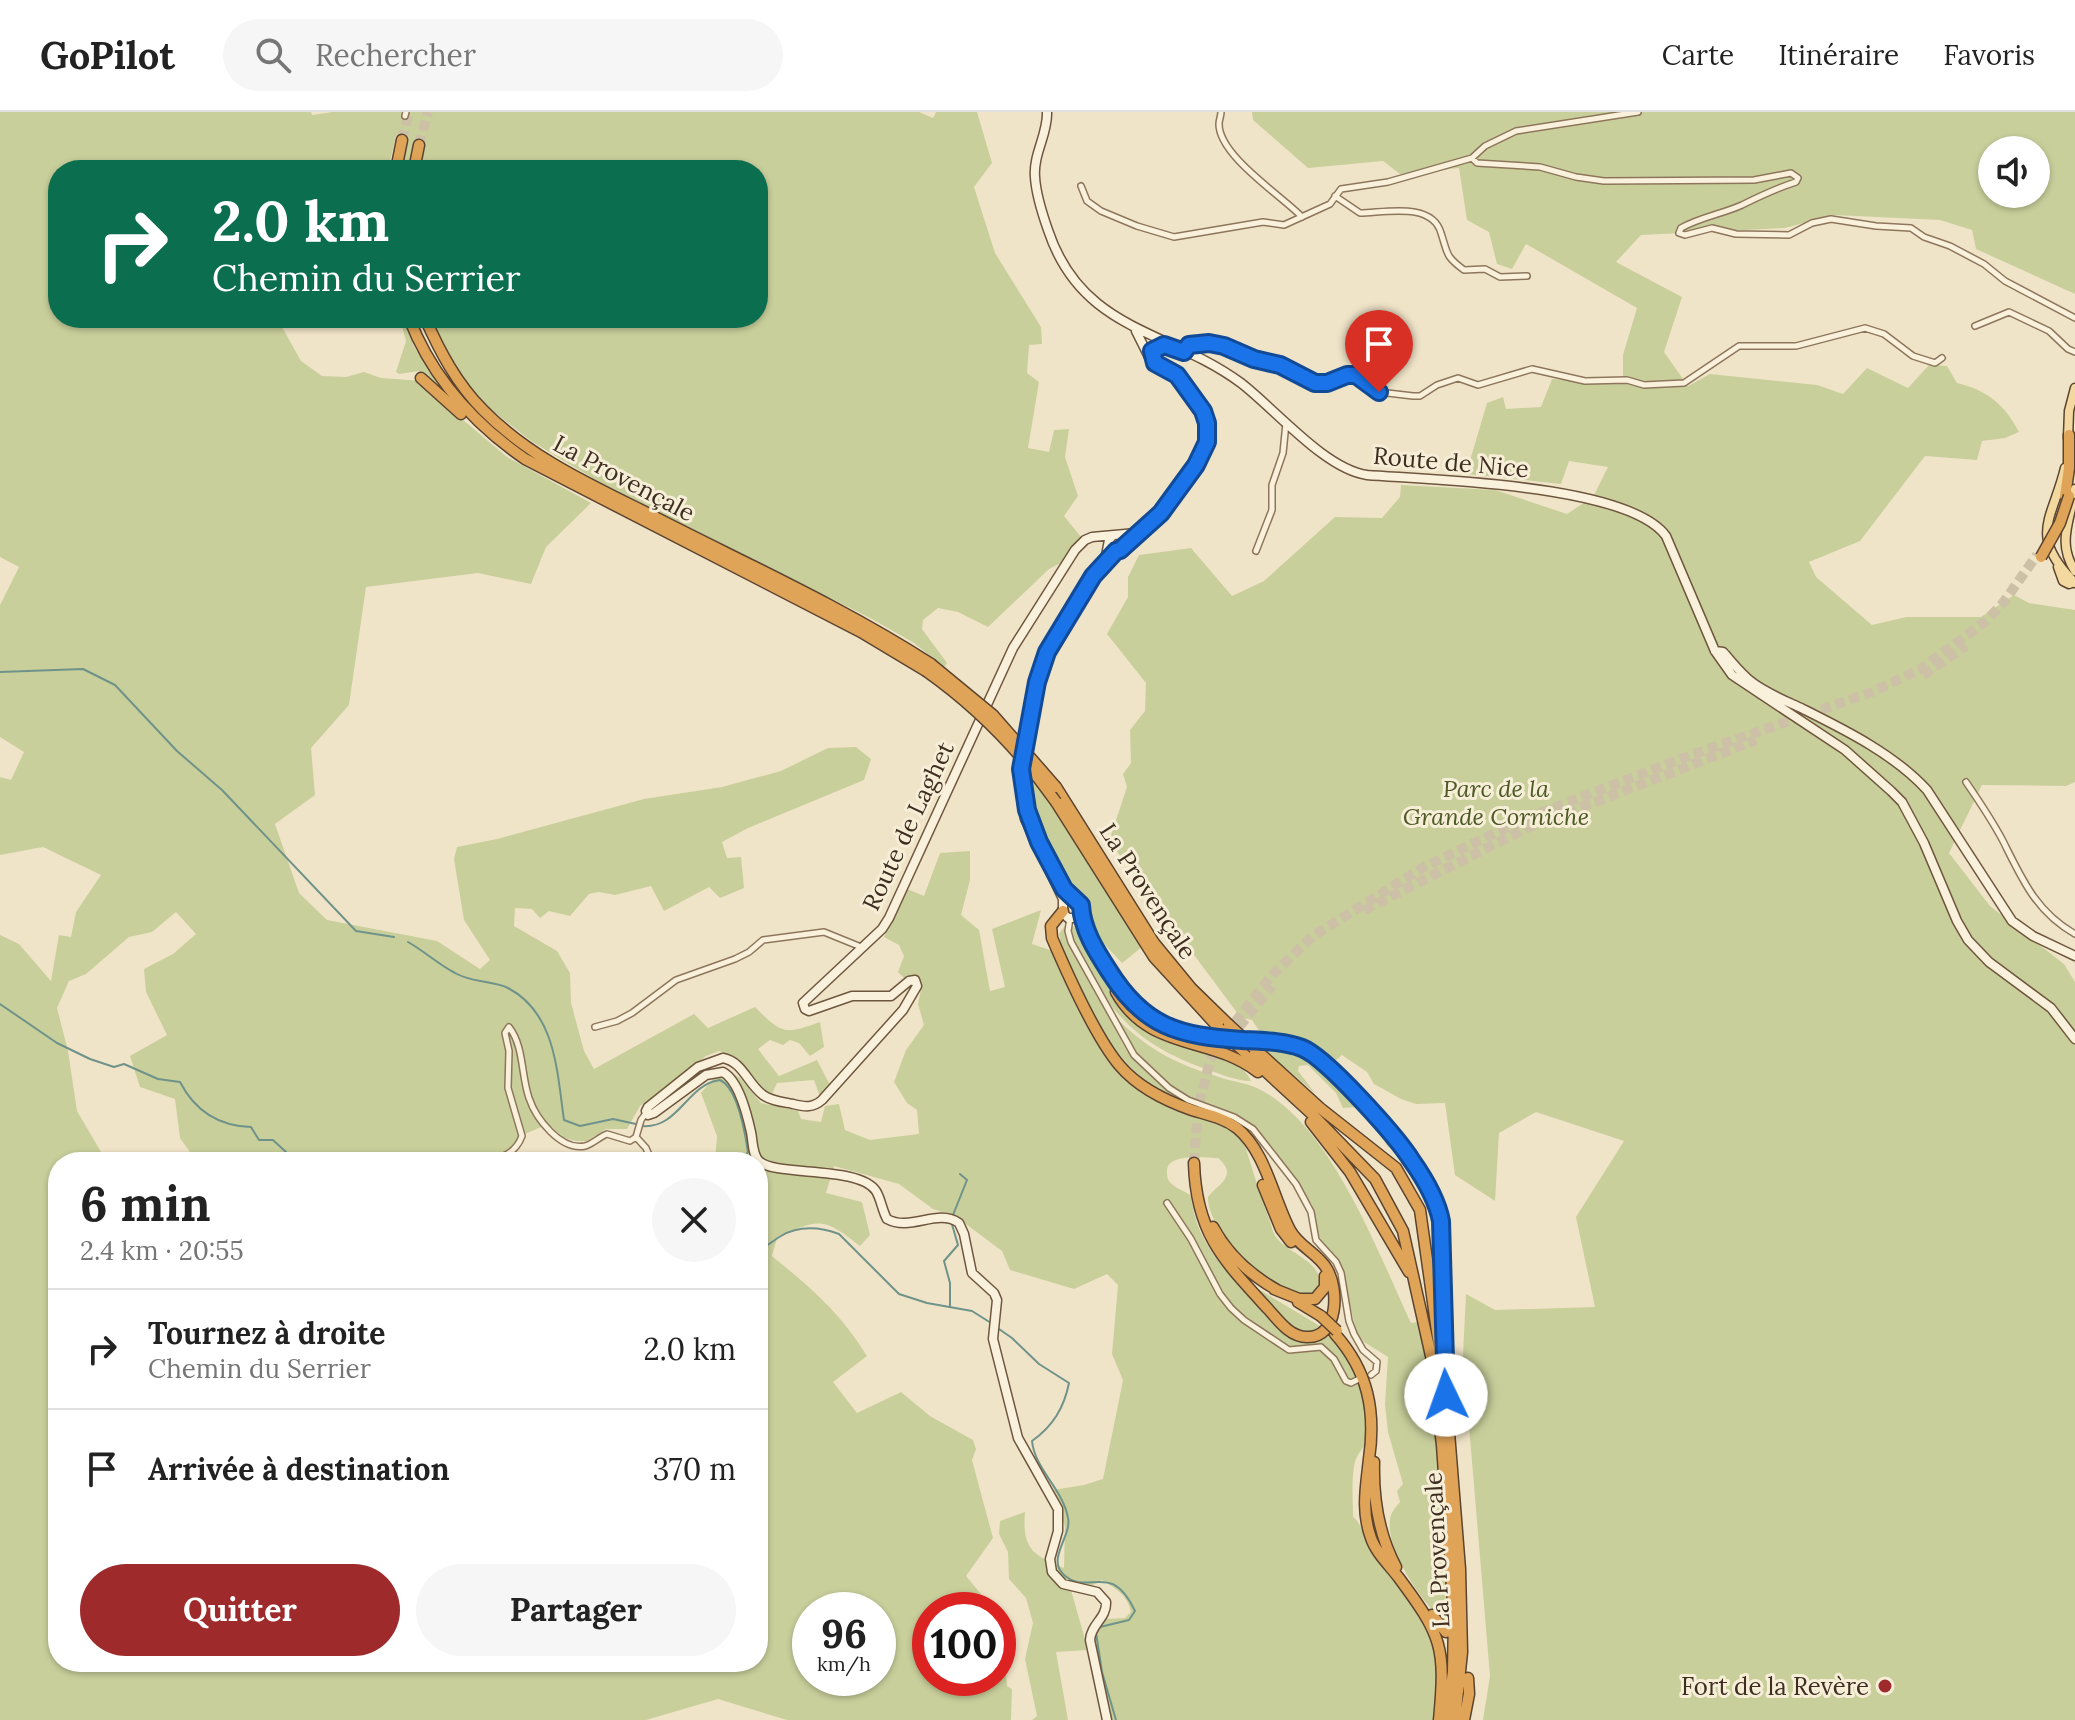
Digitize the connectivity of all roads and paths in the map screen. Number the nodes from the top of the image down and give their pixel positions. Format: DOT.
graph roads {
  1 [pos="1047,112"];
  2 [pos="1221,112"];
  3 [pos="1638,112"];
  4 [pos="402,140"];
  5 [pos="419,145"];
  6 [pos="1472,158"];
  7 [pos="398,160"];
  8 [pos="416,160"];
  9 [pos="1081,186"];
  10 [pos="1335,196"];
  11 [pos="1302,217"];
  12 [pos="1527,276"];
  13 [pos="2075,318"];
  14 [pos="1975,326"];
  15 [pos="414,328"];
  16 [pos="430,328"];
  17 [pos="1150,344"];
  18 [pos="1184,352"];
  19 [pos="2075,352"];
  20 [pos="1942,358"];
  21 [pos="421,378"];
  22 [pos="2075,388"];
  23 [pos="1287,422"];
  24 [pos="2072,437"];
  25 [pos="525,459"];
  26 [pos="2070,494"];
  27 [pos="1115,543"];
  28 [pos="1256,551"];
  29 [pos="2039,556"];
  30 [pos="2074,576"];
  31 [pos="1715,651"];
  32 [pos="929,667"];
  33 [pos="1966,782"];
  34 [pos="1070,912"];
  35 [pos="2075,934"];
  36 [pos="861,947"];
  37 [pos="2075,956"];
  38 [pos="595,1027"];
  39 [pos="1224,1027"];
  40 [pos="2075,1039"];
  41 [pos="644,1116"];
  42 [pos="636,1136"];
  43 [pos="1248,1140"];
  44 [pos="512,1152"];
  45 [pos="648,1152"];
  46 [pos="754,1152"];
  47 [pos="768,1165"];
  48 [pos="1167,1203"];
  49 [pos="1208,1229"];
  50 [pos="1414,1281"];
  51 [pos="1274,1289"];
  52 [pos="1320,1318"];
  53 [pos="1336,1332"];
  54 [pos="1371,1375"];
  55 [pos="1359,1379"];
  56 [pos="1443,1379"];
  57 [pos="1446,1632"];
  58 [pos="1468,1678"];
  59 [pos="1107,1720"];
  60 [pos="1439,1720"];
  61 [pos="1446,1720"];
  62 [pos="1455,1720"];
  63 [pos="1464,1720"];
  1 -- 17 [label="main road, Route de Nice"];
  2 -- 11 [label="street"];
  3 -- 6 [label="street"];
  4 -- 7 [label="highway"];
  5 -- 8 [label="highway"];
  6 -- 10 [label="street"];
  6 -- 13 [label="street"];
  9 -- 11 [label="street"];
  10 -- 11 [label="street"];
  10 -- 12 [label="street"];
  14 -- 19 [label="street"];
  15 -- 25 [label="highway, La Provençale"];
  16 -- 32 [label="highway, La Provençale"];
  17 -- 18 [label="main road, Route de Nice"];
  17 -- 27 [label="main road"];
  18 -- 20 [label="street"];
  18 -- 23 [label="main road, Route de Nice"];
  21 -- 25 [label="highway"];
  22 -- 24 [label="main road"];
  23 -- 28 [label="street"];
  23 -- 31 [label="main road, Route de Nice"];
  24 -- 26 [label="highway"];
  24 -- 30 [label="main road"];
  25 -- 32 [label="highway, La Provençale"];
  26 -- 29 [label="highway, bridge"];
  26 -- 30 [label="main road"];
  27 -- 34 [label="main road"];
  27 -- 36 [label="main road, Route de Laghet"];
  31 -- 37 [label="main road"];
  31 -- 40 [label="main road"];
  32 -- 39 [label="highway, La Provençale, bridge"];
  32 -- 39 [label="highway, La Provençale, bridge"];
  33 -- 35 [label="street"];
  34 -- 43 [label="highway"];
  34 -- 50 [label="highway"];
  34 -- 54 [label="street"];
  34 -- 56 [label="highway"];
  36 -- 38 [label="street"];
  36 -- 41 [label="main road, Route de Laghet"];
  39 -- 50 [label="highway, La Provençale, bridge"];
  39 -- 56 [label="highway, La Provençale, bridge"];
  41 -- 42 [label="street"];
  41 -- 46 [label="main road"];
  42 -- 44 [label="street"];
  42 -- 45 [label="street"];
  43 -- 49 [label="highway"];
  43 -- 51 [label="highway"];
  47 -- 59 [label="main road"];
  48 -- 55 [label="street"];
  49 -- 51 [label="highway"];
  49 -- 52 [label="highway"];
  50 -- 61 [label="highway, La Provençale"];
  51 -- 52 [label="highway"];
  52 -- 53 [label="highway, bridge"];
  53 -- 57 [label="highway"];
  53 -- 60 [label="highway"];
  56 -- 62 [label="highway, La Provençale"];
  58 -- 63 [label="highway"];
}
